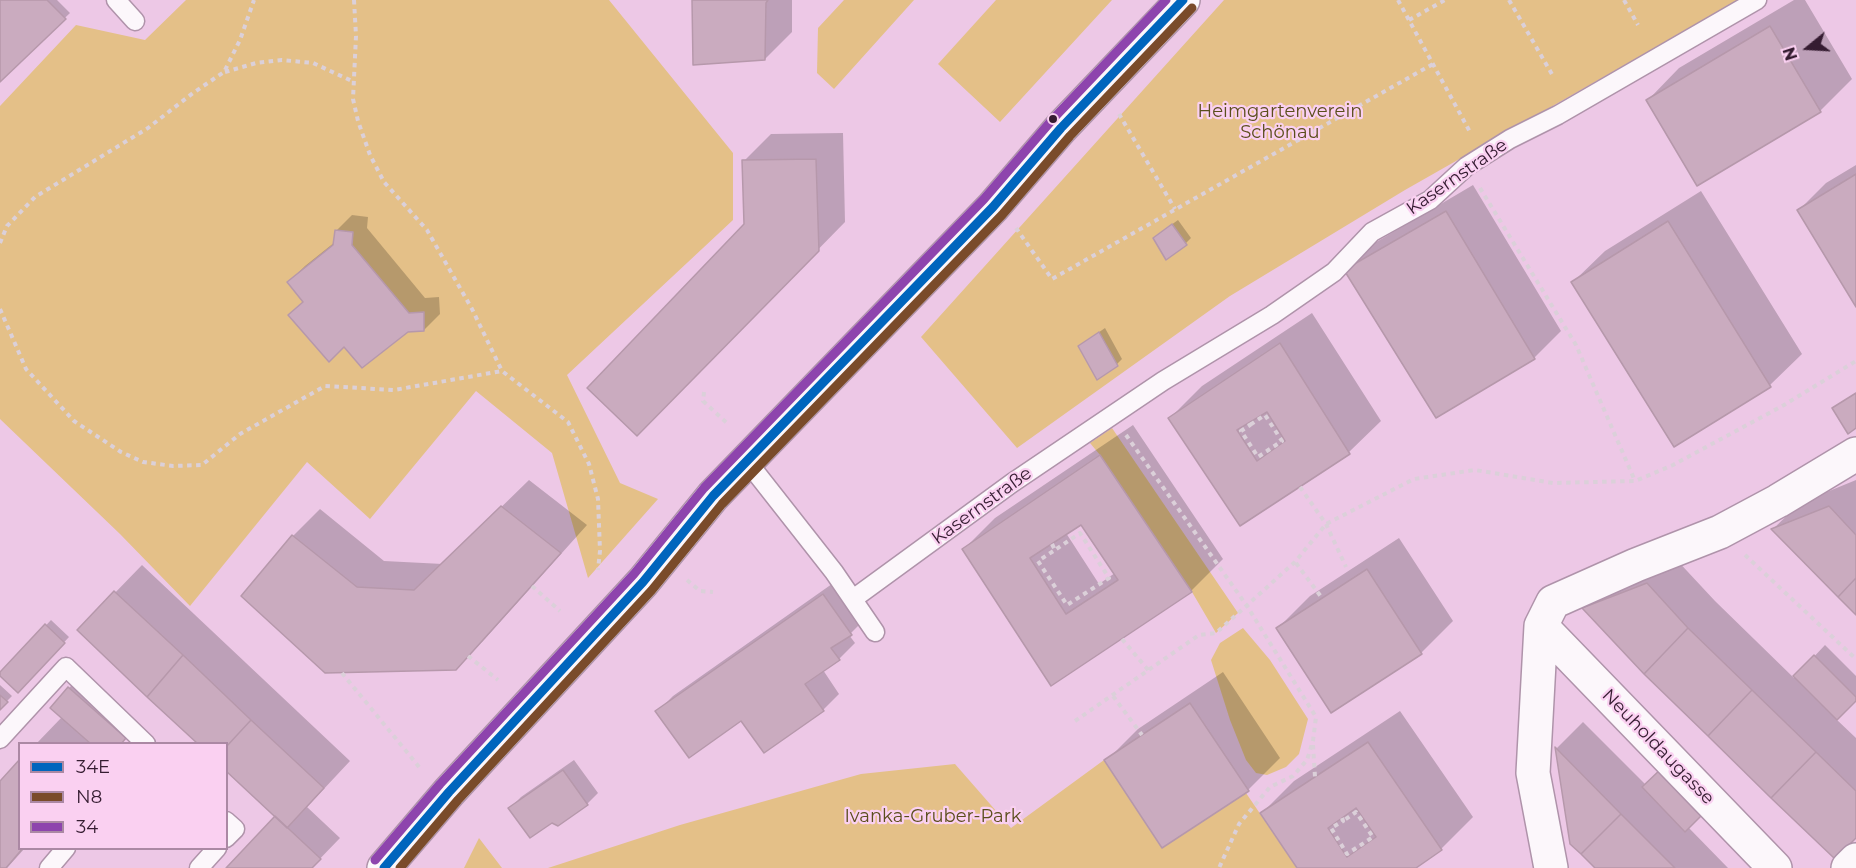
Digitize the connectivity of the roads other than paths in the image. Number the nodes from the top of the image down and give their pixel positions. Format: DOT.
graph roads {
  1 [pos="116,0"];
  2 [pos="1183,0"];
  3 [pos="1758,0"];
  4 [pos="135,21"];
  5 [pos="1856,454"];
  6 [pos="746,460"];
  7 [pos="853,599"];
  8 [pos="1541,626"];
  9 [pos="875,632"];
  10 [pos="0,739"];
  11 [pos="144,742"];
  12 [pos="228,823"];
  13 [pos="228,836"];
  14 [pos="65,850"];
  15 [pos="216,850"];
  16 [pos="1856,860"];
  17 [pos="48,868"];
  18 [pos="199,868"];
  19 [pos="384,868"];
  20 [pos="1551,868"];
  21 [pos="1775,868"];
  22 [pos="1848,868"];
  1 -- 4 [label="lane"];
  2 -- 6 [label="street"];
  3 -- 7 [label="lane, Kasernstraße"];
  5 -- 8 [label="street"];
  6 -- 7 [label="lane"];
  6 -- 19 [label="street"];
  7 -- 9 [label="lane"];
  8 -- 20 [label="street"];
  8 -- 21 [label="street, Neuholdaugasse"];
  10 -- 11 [label="lane"];
  12 -- 13 [label="lane"];
  14 -- 17 [label="lane"];
  15 -- 18 [label="lane"];
  16 -- 22 [label="street"];
}
